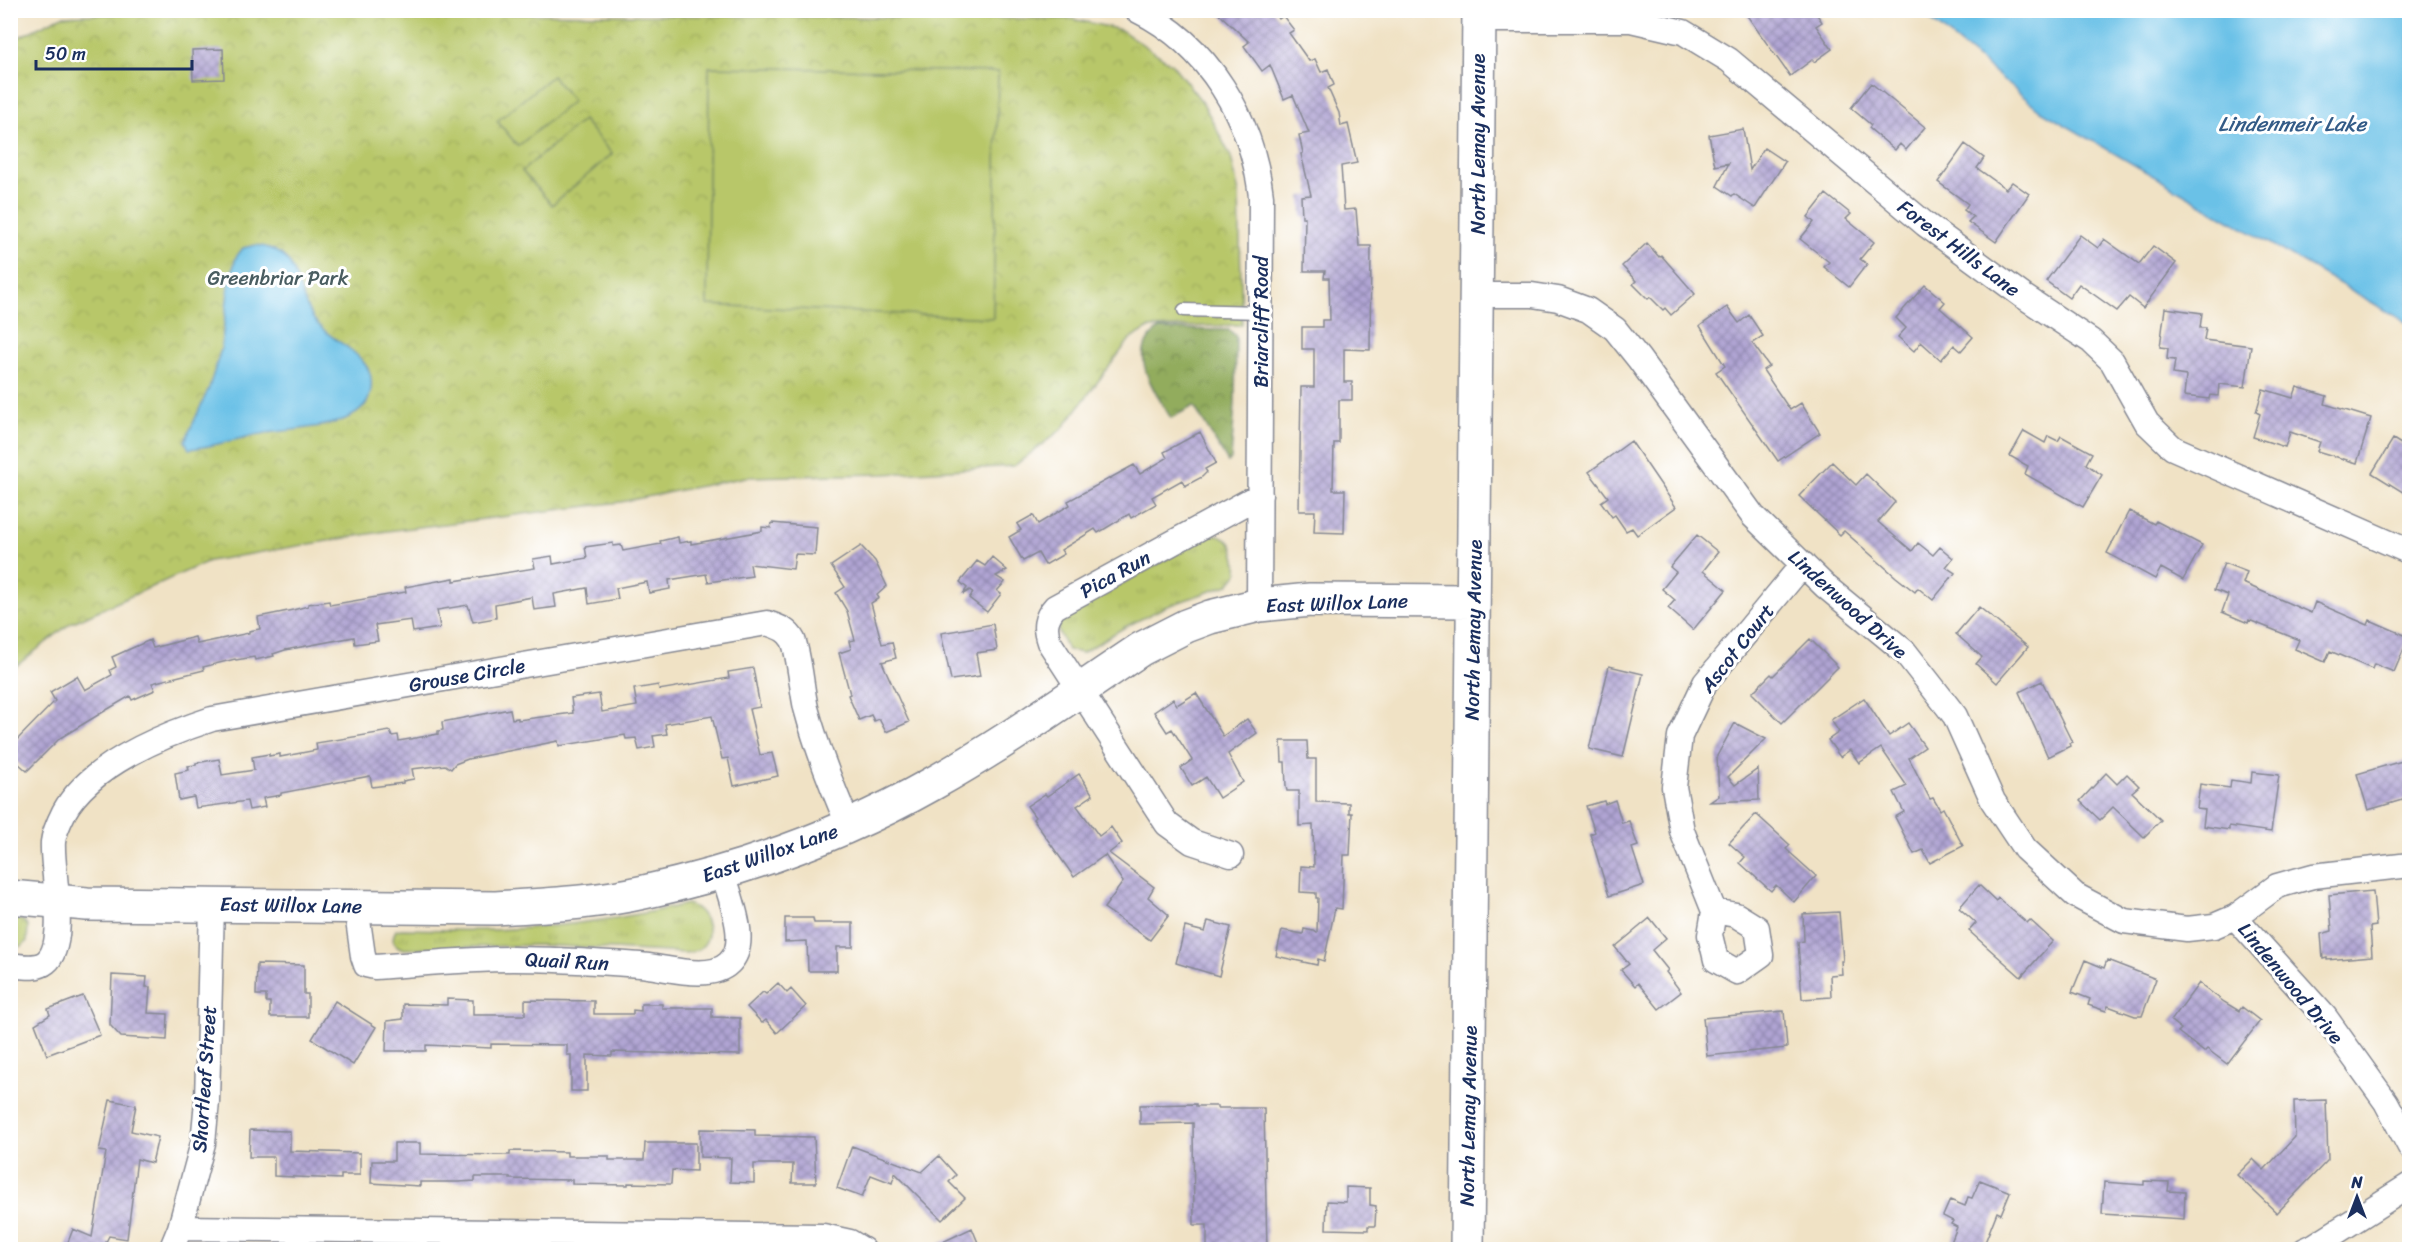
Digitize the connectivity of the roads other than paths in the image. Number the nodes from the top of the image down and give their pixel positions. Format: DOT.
graph roads {
  1 [pos="1137,10"];
  2 [pos="1479,15"];
  3 [pos="1476,295"];
  4 [pos="1184,310"];
  5 [pos="1261,312"];
  6 [pos="1260,495"];
  7 [pos="2409,552"];
  8 [pos="1803,564"];
  9 [pos="1473,601"];
  10 [pos="1259,605"];
  11 [pos="1079,691"];
  12 [pos="849,826"];
  13 [pos="1231,855"];
  14 [pos="2409,865"];
  15 [pos="723,872"];
  16 [pos="10,897"];
  17 [pos="59,902"];
  18 [pos="212,905"];
  19 [pos="356,906"];
  20 [pos="1714,911"];
  21 [pos="2235,917"];
  22 [pos="10,965"];
  23 [pos="2409,1147"];
  24 [pos="2409,1185"];
  25 [pos="176,1239"];
  26 [pos="863,1250"];
  27 [pos="1467,1250"];
  28 [pos="2305,1250"];
  1 -- 5 [label="street, Briarcliff Road"];
  2 -- 3 [label="main road, North Lemay Avenue"];
  2 -- 7 [label="street, Forest Hills Lane"];
  3 -- 8 [label="street, Lindenwood Drive"];
  3 -- 9 [label="main road, North Lemay Avenue"];
  4 -- 5 [label="lane"];
  5 -- 6 [label="street, Briarcliff Road"];
  6 -- 10 [label="street, Briarcliff Road"];
  6 -- 11 [label="street, Pica Run"];
  8 -- 20 [label="street, Ascot Court"];
  8 -- 21 [label="street, Lindenwood Drive"];
  9 -- 10 [label="main road, East Willox Lane"];
  9 -- 27 [label="main road, North Lemay Avenue"];
  10 -- 11 [label="main road, East Willox Lane"];
  11 -- 12 [label="main road, East Willox Lane"];
  11 -- 13 [label="street, Pica Run"];
  12 -- 15 [label="main road, East Willox Lane"];
  12 -- 17 [label="street, Grouse Circle"];
  14 -- 21 [label="street"];
  15 -- 19 [label="main road, East Willox Lane"];
  15 -- 19 [label="street, Quail Run"];
  16 -- 17 [label="main road, East Willox Lane"];
  17 -- 18 [label="main road, East Willox Lane"];
  17 -- 22 [label="street, Grouse Circle"];
  18 -- 19 [label="main road, East Willox Lane"];
  18 -- 25 [label="street, Shortleaf Street"];
  21 -- 23 [label="street, Lindenwood Drive"];
  24 -- 28 [label="street"];
  25 -- 26 [label="street"];
}
